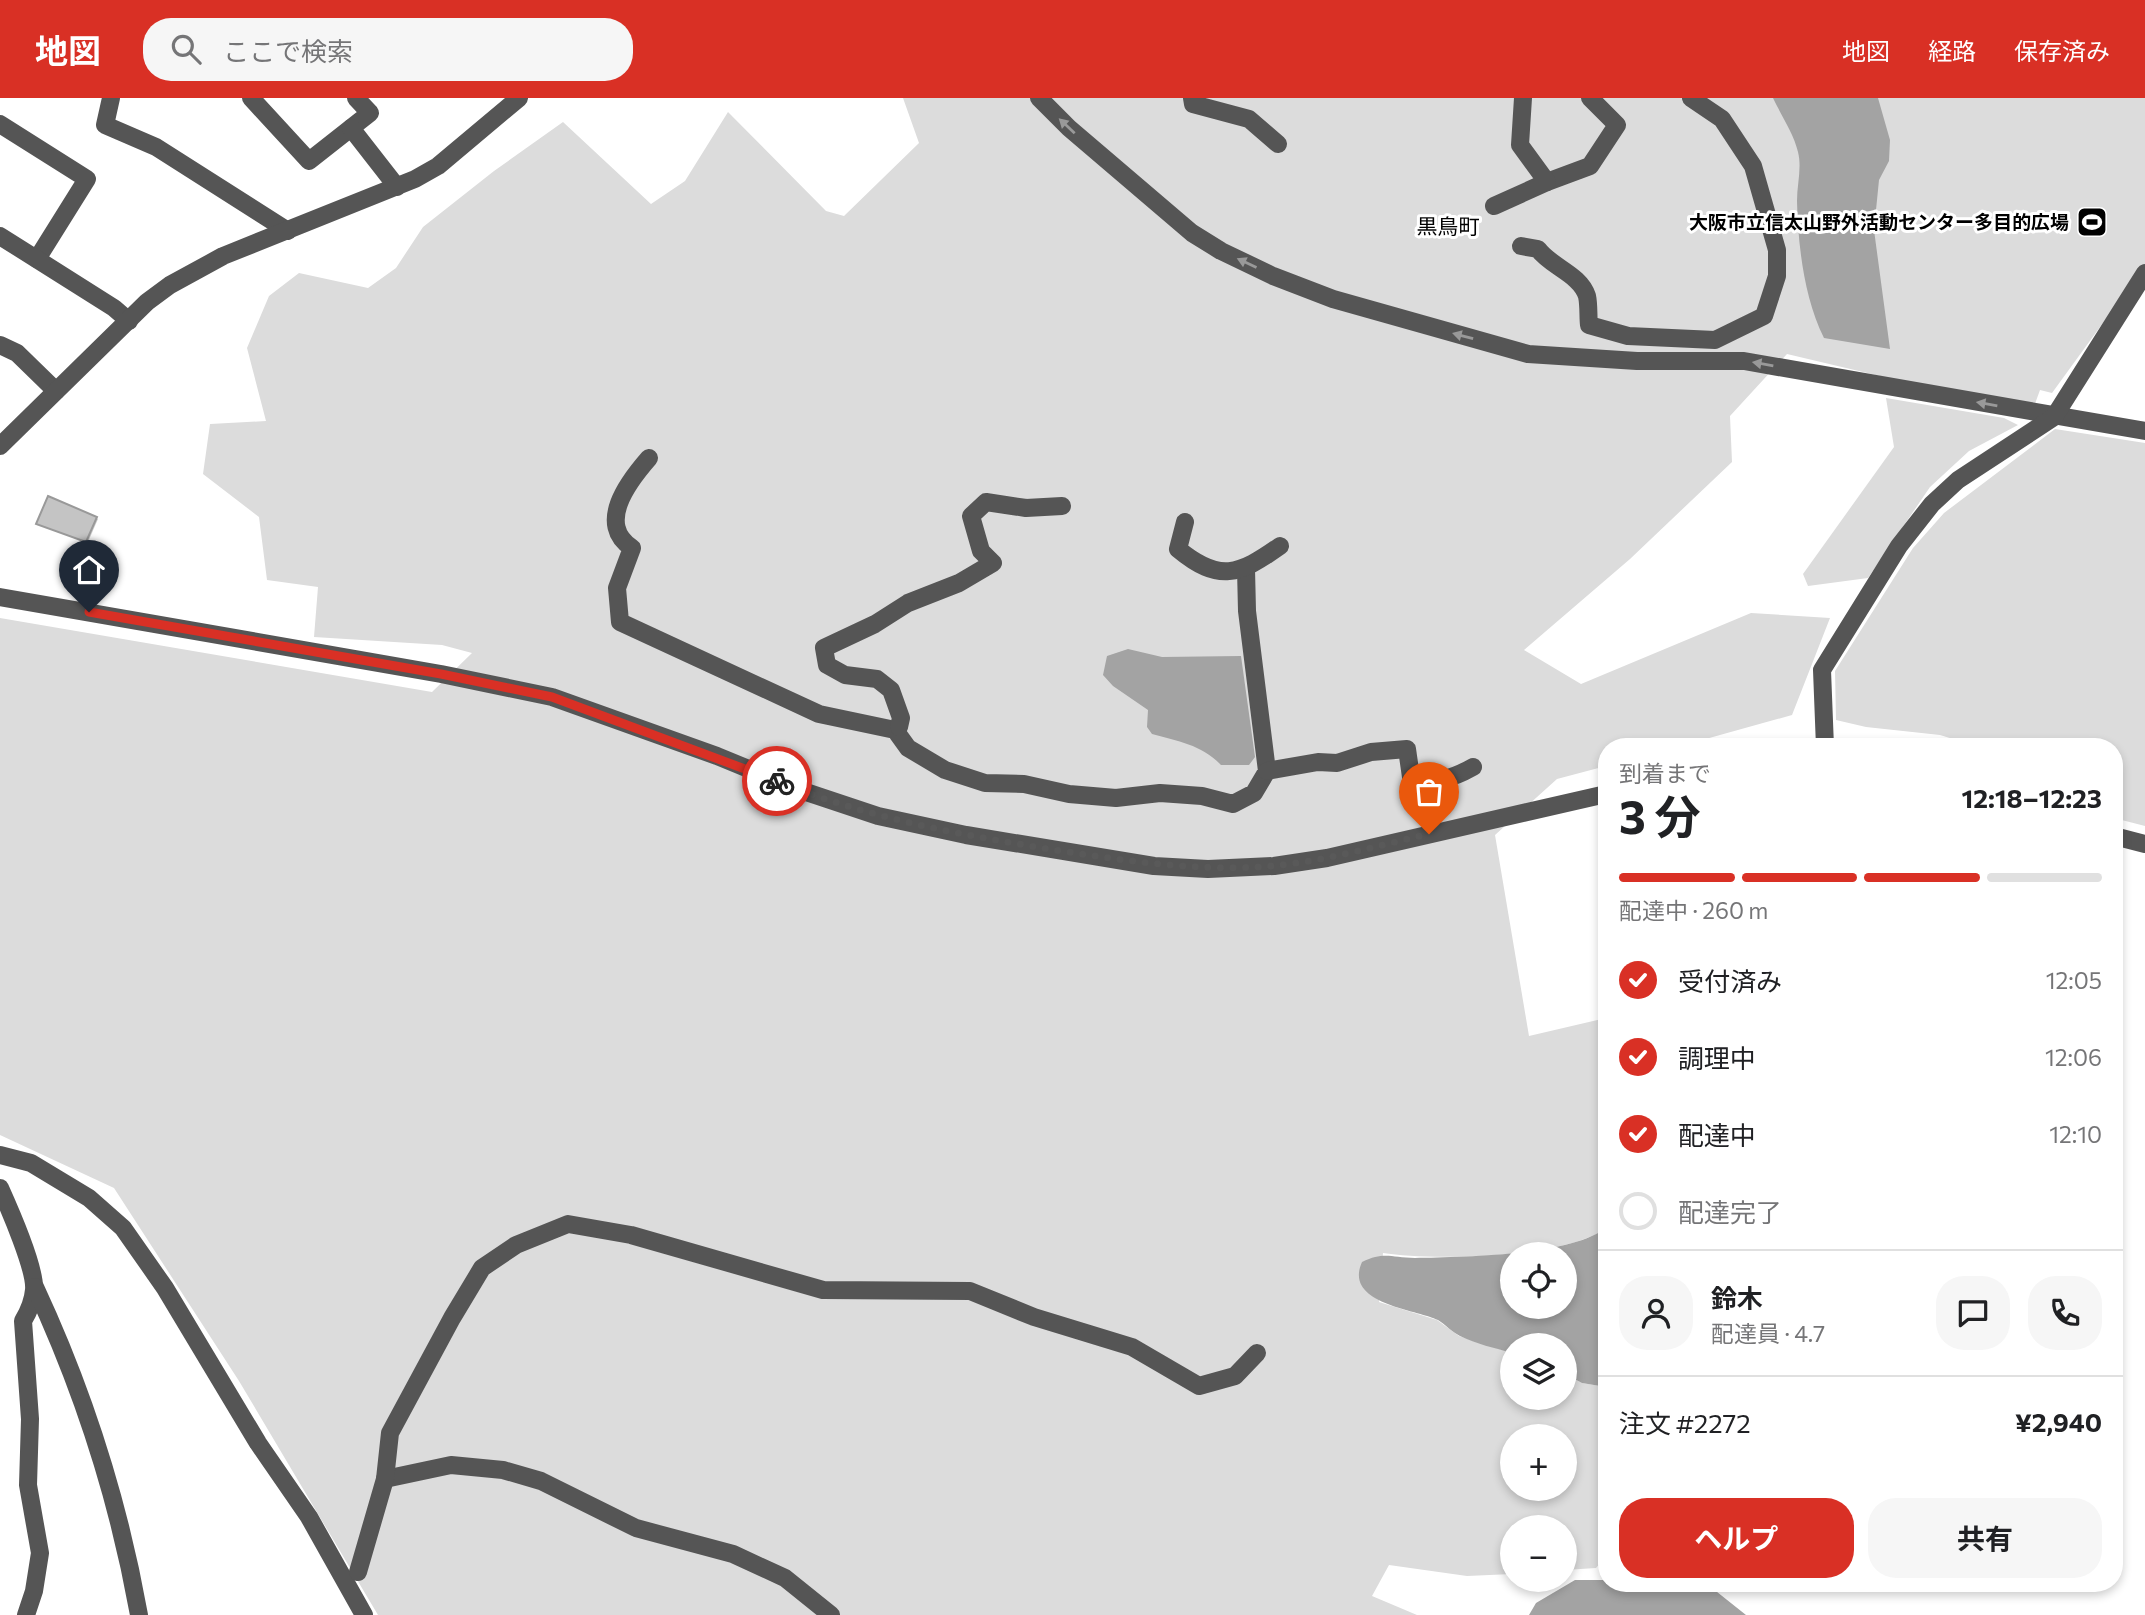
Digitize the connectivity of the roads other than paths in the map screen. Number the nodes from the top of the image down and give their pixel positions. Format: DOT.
graph roads {
  1 [pos="111,98"];
  2 [pos="251,98"];
  3 [pos="356,98"];
  4 [pos="519,98"];
  5 [pos="1038,98"];
  6 [pos="1192,98"];
  7 [pos="1523,98"];
  8 [pos="1590,98"];
  9 [pos="1691,98"];
  10 [pos="0,124"];
  11 [pos="351,128"];
  12 [pos="1278,144"];
  13 [pos="1547,182"];
  14 [pos="397,187"];
  15 [pos="1494,206"];
  16 [pos="288,231"];
  17 [pos="0,236"];
  18 [pos="1521,246"];
  19 [pos="37,259"];
  20 [pos="2145,273"];
  21 [pos="129,321"];
  22 [pos="0,345"];
  23 [pos="56,391"];
  24 [pos="2054,417"];
  25 [pos="2145,431"];
  26 [pos="0,446"];
  27 [pos="649,458"];
  28 [pos="1062,506"];
  29 [pos="1185,522"];
  30 [pos="1279,546"];
  31 [pos="1246,569"];
  32 [pos="0,597"];
  33 [pos="899,727"];
  34 [pos="1826,738"];
  35 [pos="1473,767"];
  36 [pos="1268,771"];
  37 [pos="1598,795"];
  38 [pos="2123,838"];
  39 [pos="2145,844"];
  40 [pos="0,1155"];
  41 [pos="0,1188"];
  42 [pos="35,1287"];
  43 [pos="1257,1353"];
  44 [pos="385,1479"];
  45 [pos="358,1572"];
  46 [pos="26,1615"];
  47 [pos="139,1615"];
  48 [pos="365,1615"];
  49 [pos="831,1615"];
  1 -- 16 [label="street"];
  2 -- 11 [label="street"];
  3 -- 11 [label="street"];
  4 -- 14 [label="street"];
  24 -- 5 [label="street, one-way"];
  6 -- 12 [label="street"];
  7 -- 13 [label="street"];
  8 -- 13 [label="street"];
  9 -- 18 [label="street"];
  10 -- 19 [label="street"];
  11 -- 14 [label="street"];
  13 -- 15 [label="street"];
  14 -- 16 [label="street"];
  16 -- 21 [label="street"];
  17 -- 19 [label="street"];
  19 -- 21 [label="street"];
  20 -- 24 [label="street"];
  21 -- 23 [label="street"];
  22 -- 23 [label="street"];
  23 -- 26 [label="street"];
  24 -- 25 [label="street"];
  24 -- 34 [label="street"];
  27 -- 36 [label="street"];
  28 -- 33 [label="street"];
  29 -- 31 [label="street"];
  30 -- 31 [label="street"];
  31 -- 36 [label="street"];
  32 -- 37 [label="street"];
  35 -- 36 [label="street"];
  38 -- 39 [label="street"];
  40 -- 48 [label="street"];
  41 -- 42 [label="street"];
  42 -- 46 [label="street"];
  42 -- 47 [label="street"];
  43 -- 44 [label="street"];
  44 -- 45 [label="street"];
  44 -- 49 [label="street"];
}
